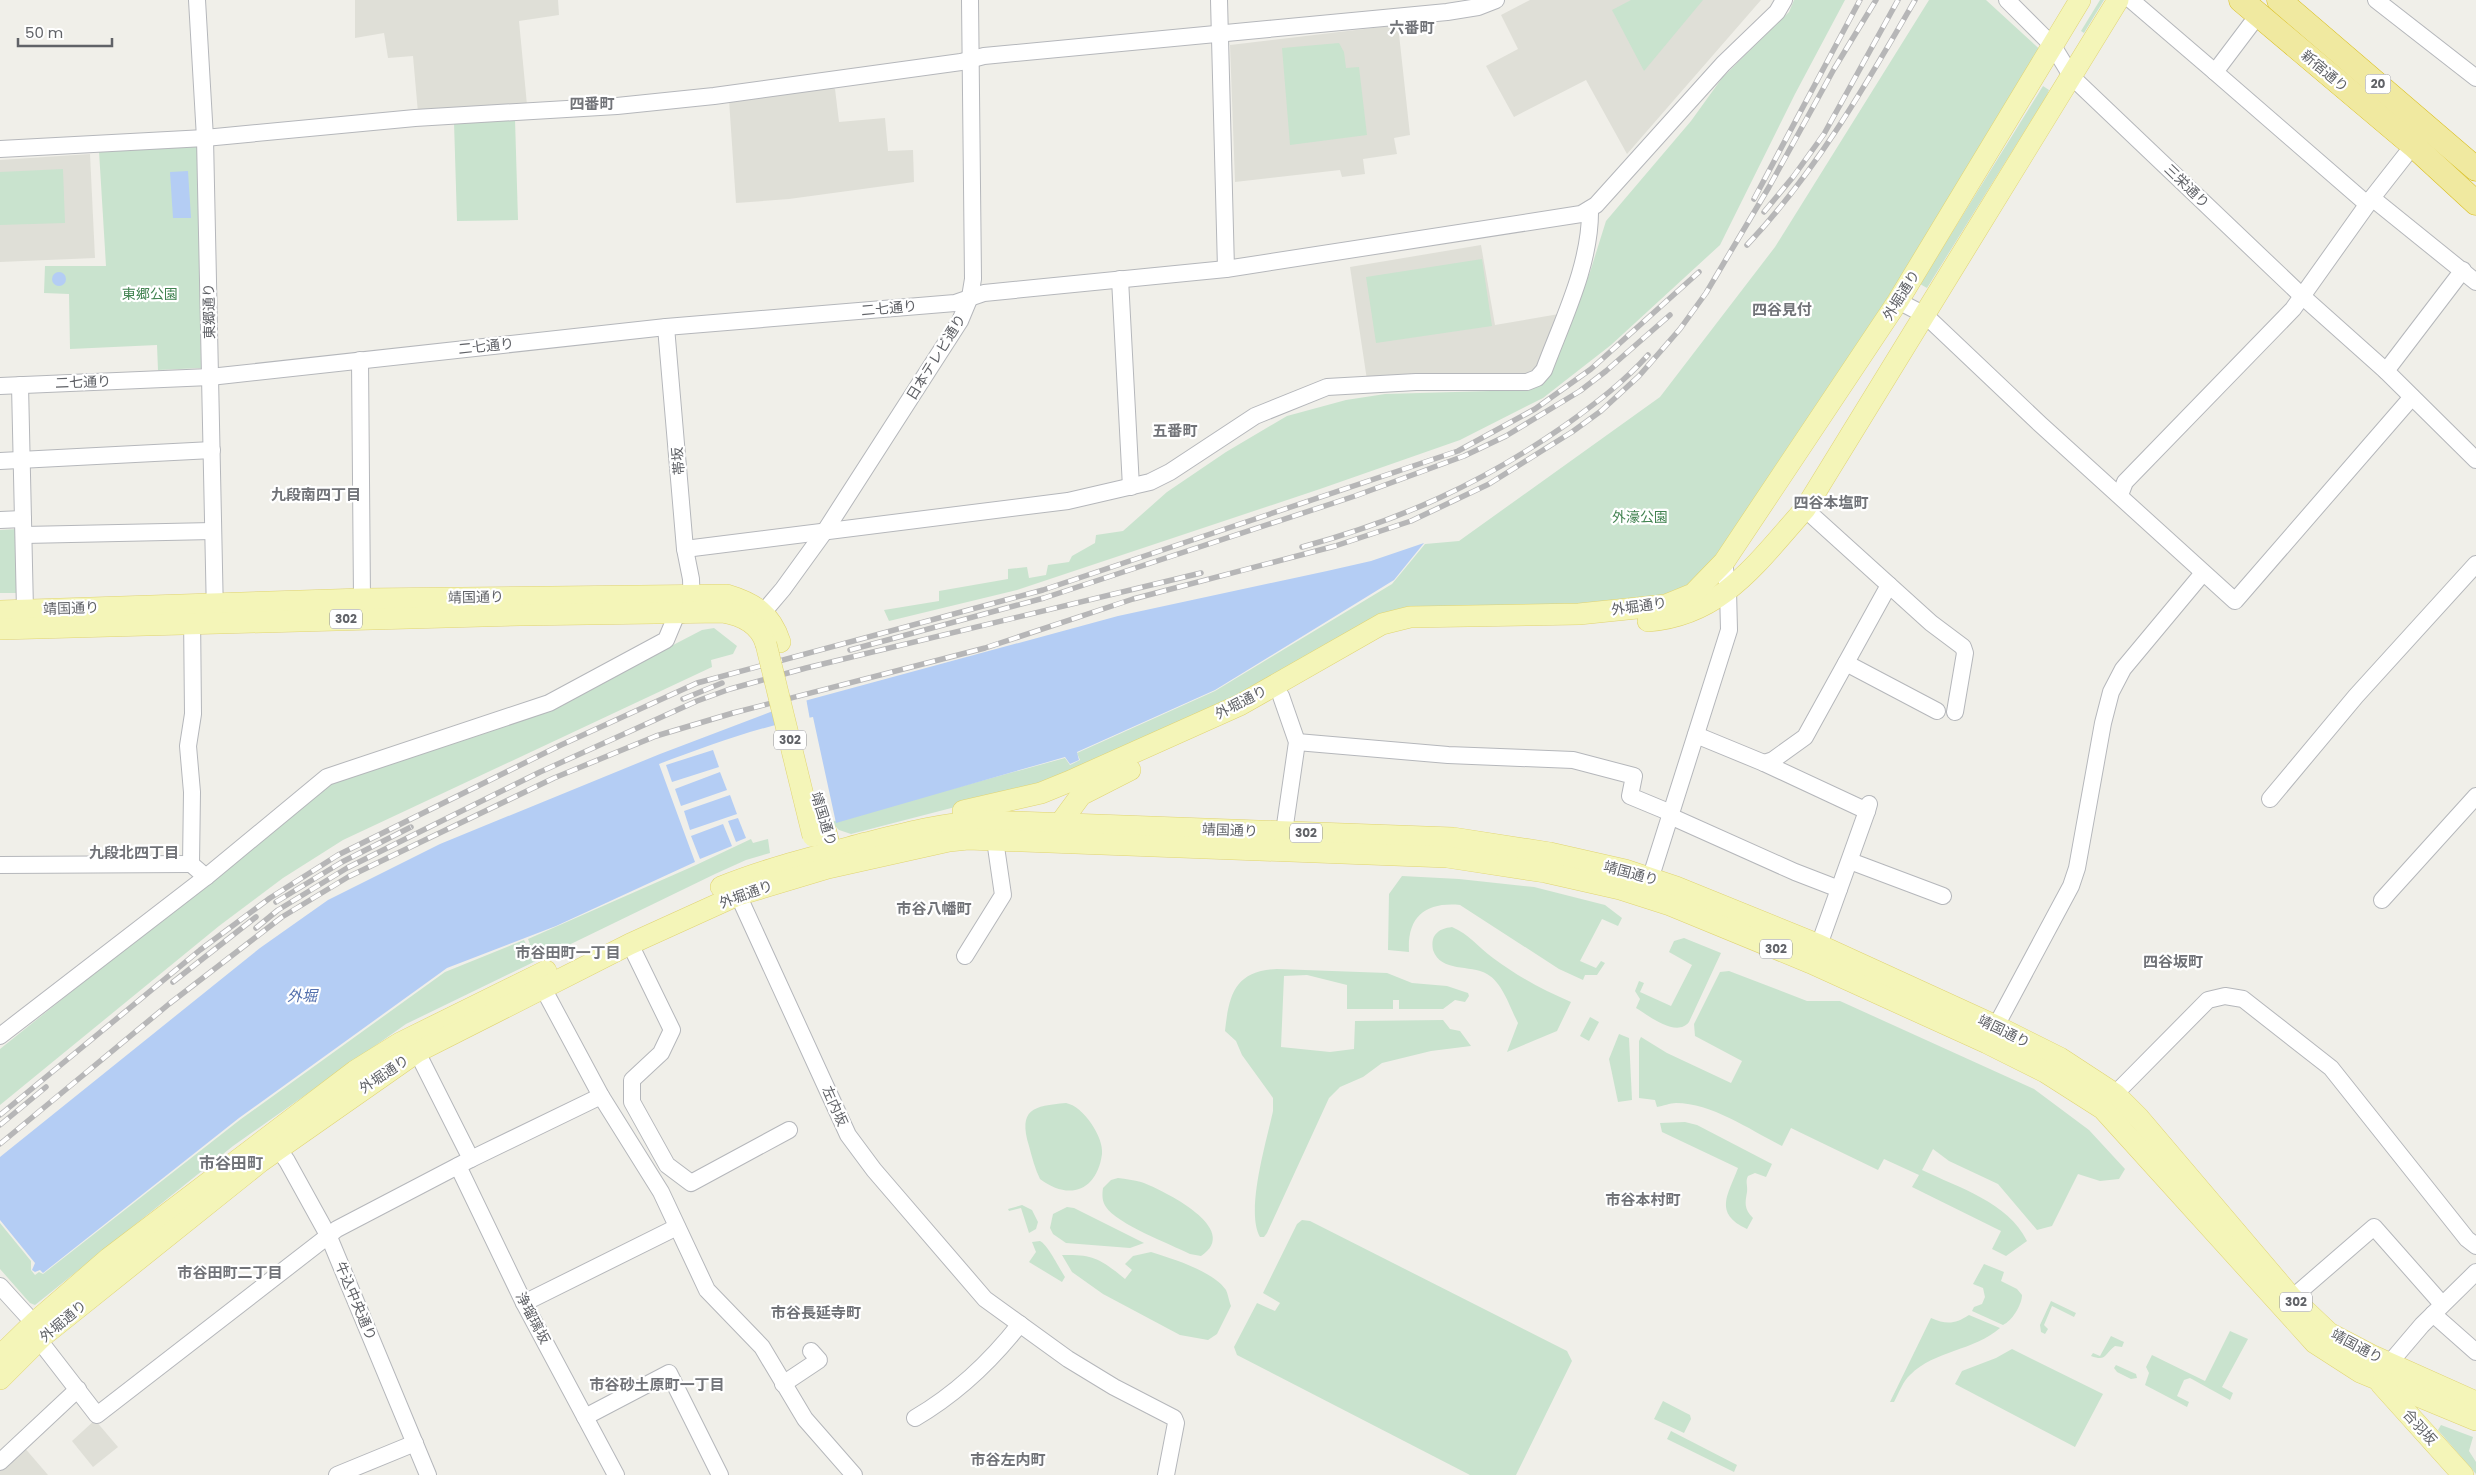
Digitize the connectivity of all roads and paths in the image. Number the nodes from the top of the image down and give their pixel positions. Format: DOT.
graph roads {
  1 [pos="198,0"];
  2 [pos="970,0"];
  3 [pos="1220,0"];
  4 [pos="1496,0"];
  5 [pos="1784,0"];
  6 [pos="2007,0"];
  7 [pos="2080,0"];
  8 [pos="2118,0"];
  9 [pos="2131,0"];
  10 [pos="2241,0"];
  11 [pos="2376,0"];
  12 [pos="2283,1"];
  13 [pos="2258,15"];
  14 [pos="1220,34"];
  15 [pos="2053,46"];
  16 [pos="972,59"];
  17 [pos="2215,72"];
  18 [pos="2072,77"];
  19 [pos="2476,78"];
  20 [pos="2429,126"];
  21 [pos="205,138"];
  22 [pos="2413,146"];
  23 [pos="0,149"];
  24 [pos="2476,169"];
  25 [pos="2369,201"];
  26 [pos="2476,204"];
  27 [pos="1590,209"];
  28 [pos="1226,269"];
  29 [pos="2463,270"];
  30 [pos="1120,279"];
  31 [pos="2476,282"];
  32 [pos="2302,296"];
  33 [pos="970,297"];
  34 [pos="1898,302"];
  35 [pos="1925,315"];
  36 [pos="666,327"];
  37 [pos="360,360"];
  38 [pos="2386,371"];
  39 [pos="210,377"];
  40 [pos="20,385"];
  41 [pos="0,386"];
  42 [pos="2412,397"];
  43 [pos="212,450"];
  44 [pos="21,460"];
  45 [pos="2476,460"];
  46 [pos="0,461"];
  47 [pos="1131,488"];
  48 [pos="2120,495"];
  49 [pos="1805,509"];
  50 [pos="23,519"];
  51 [pos="0,520"];
  52 [pos="213,531"];
  53 [pos="825,531"];
  54 [pos="24,535"];
  55 [pos="685,549"];
  56 [pos="1724,562"];
  57 [pos="2476,564"];
  58 [pos="2203,573"];
  59 [pos="1889,585"];
  60 [pos="1728,590"];
  61 [pos="362,600"];
  62 [pos="692,603"];
  63 [pos="25,610"];
  64 [pos="0,611"];
  65 [pos="192,613"];
  66 [pos="215,613"];
  67 [pos="0,629"];
  68 [pos="765,631"];
  69 [pos="1846,663"];
  70 [pos="1281,696"];
  71 [pos="1937,711"];
  72 [pos="1955,712"];
  73 [pos="1696,735"];
  74 [pos="1297,742"];
  75 [pos="1764,763"];
  76 [pos="2476,796"];
  77 [pos="2270,799"];
  78 [pos="1670,815"];
  79 [pos="1061,823"];
  80 [pos="921,828"];
  81 [pos="1284,832"];
  82 [pos="995,840"];
  83 [pos="1040,842"];
  84 [pos="823,848"];
  85 [pos="1850,861"];
  86 [pos="191,864"];
  87 [pos="0,865"];
  88 [pos="206,877"];
  89 [pos="1648,886"];
  90 [pos="736,889"];
  91 [pos="1839,889"];
  92 [pos="1943,896"];
  93 [pos="2382,900"];
  94 [pos="630,944"];
  95 [pos="1819,945"];
  96 [pos="965,956"];
  97 [pos="543,988"];
  98 [pos="1996,1026"];
  99 [pos="0,1036"];
  100 [pos="417,1052"];
  101 [pos="2115,1094"];
  102 [pos="601,1096"];
  103 [pos="790,1130"];
  104 [pos="274,1142"];
  105 [pos="464,1162"];
  106 [pos="677,1227"];
  107 [pos="329,1237"];
  108 [pos="2476,1246"];
  109 [pos="2476,1272"];
  110 [pos="0,1286"];
  111 [pos="2292,1298"];
  112 [pos="524,1303"];
  113 [pos="2438,1309"];
  114 [pos="1020,1324"];
  115 [pos="39,1333"];
  116 [pos="810,1351"];
  117 [pos="2476,1352"];
  118 [pos="0,1356"];
  119 [pos="2382,1371"];
  120 [pos="0,1379"];
  121 [pos="783,1384"];
  122 [pos="2398,1388"];
  123 [pos="78,1389"];
  124 [pos="2476,1402"];
  125 [pos="2410,1408"];
  126 [pos="2448,1408"];
  127 [pos="585,1417"];
  128 [pos="915,1418"];
  129 [pos="2476,1420"];
  130 [pos="2426,1432"];
  131 [pos="415,1443"];
  132 [pos="0,1462"];
  133 [pos="614,1471"];
  134 [pos="337,1475"];
  135 [pos="428,1475"];
  136 [pos="720,1475"];
  137 [pos="854,1475"];
  138 [pos="1166,1475"];
  139 [pos="2463,1475"];
  1 -- 21 [label="street, 東郷通り"];
  2 -- 16 [label="street, 日本テレビ通り"];
  3 -- 14 [label="street"];
  4 -- 14 [label="street"];
  5 -- 27 [label="street"];
  6 -- 15 [label="street, 三栄通り"];
  7 -- 15 [label="main road, 外堀通り"];
  8 -- 18 [label="main road, 外堀通り"];
  9 -- 17 [label="street"];
  10 -- 13 [label="highway, 新宿通り / 20"];
  11 -- 19 [label="street"];
  12 -- 20 [label="highway, 新宿通り / 20"];
  13 -- 17 [label="street"];
  13 -- 22 [label="highway, 新宿通り / 20"];
  14 -- 16 [label="street"];
  14 -- 28 [label="street"];
  15 -- 18 [label="street, 三栄通り"];
  15 -- 34 [label="main road, 外堀通り"];
  16 -- 21 [label="street"];
  16 -- 33 [label="street, 日本テレビ通り"];
  17 -- 25 [label="street"];
  18 -- 32 [label="street, 三栄通り"];
  18 -- 35 [label="main road, 外堀通り"];
  20 -- 22 [label="street"];
  20 -- 24 [label="highway, 新宿通り / 20"];
  21 -- 23 [label="street"];
  21 -- 39 [label="street, 東郷通り"];
  22 -- 25 [label="street"];
  22 -- 26 [label="highway, 新宿通り / 20"];
  25 -- 29 [label="street"];
  25 -- 32 [label="street"];
  27 -- 28 [label="street, 二七通り"];
  27 -- 47 [label="street"];
  28 -- 30 [label="street, 二七通り"];
  29 -- 31 [label="street"];
  29 -- 38 [label="street"];
  30 -- 33 [label="street, 二七通り"];
  30 -- 47 [label="street"];
  32 -- 38 [label="street, 三栄通り"];
  32 -- 48 [label="street"];
  33 -- 36 [label="street, 二七通り"];
  33 -- 53 [label="street, 日本テレビ通り"];
  34 -- 35 [label="street"];
  34 -- 56 [label="main road, 外堀通り"];
  35 -- 48 [label="street"];
  35 -- 49 [label="main road, 外堀通り"];
  36 -- 37 [label="street, 二七通り"];
  36 -- 55 [label="street, 帯坂"];
  37 -- 39 [label="street, 二七通り"];
  37 -- 61 [label="street"];
  38 -- 42 [label="street, 三栄通り"];
  39 -- 40 [label="street, 二七通り"];
  39 -- 43 [label="street, 東郷通り"];
  40 -- 41 [label="street, 二七通り"];
  40 -- 44 [label="street"];
  42 -- 45 [label="street, 三栄通り"];
  42 -- 58 [label="street"];
  43 -- 44 [label="street"];
  43 -- 52 [label="street, 東郷通り"];
  44 -- 46 [label="street"];
  44 -- 50 [label="street"];
  47 -- 53 [label="street"];
  48 -- 58 [label="street"];
  49 -- 59 [label="street"];
  49 -- 60 [label="main road, 外堀通り"];
  50 -- 51 [label="street"];
  50 -- 54 [label="street"];
  52 -- 54 [label="street"];
  52 -- 66 [label="street, 東郷通り"];
  53 -- 55 [label="street"];
  53 -- 68 [label="street, 日本テレビ通り"];
  54 -- 63 [label="street"];
  55 -- 62 [label="street, 帯坂"];
  56 -- 60 [label="street"];
  56 -- 80 [label="main road, 外堀通り"];
  57 -- 77 [label="street"];
  58 -- 98 [label="street"];
  59 -- 69 [label="street"];
  59 -- 72 [label="street"];
  60 -- 70 [label="main road, 外堀通り"];
  60 -- 73 [label="street"];
  61 -- 62 [label="main road, 靖国通り / 302"];
  61 -- 66 [label="main road, 靖国通り / 302"];
  62 -- 66 [label="main road, 靖国通り / 302"];
  62 -- 68 [label="main road, 靖国通り / 302"];
  62 -- 88 [label="street"];
  63 -- 64 [label="main road, 靖国通り / 302"];
  63 -- 65 [label="main road, 靖国通り / 302"];
  65 -- 66 [label="main road, 靖国通り / 302"];
  65 -- 67 [label="main road, 靖国通り / 302"];
  65 -- 86 [label="street"];
  68 -- 84 [label="main road, 靖国通り / 302"];
  69 -- 71 [label="street"];
  69 -- 75 [label="street"];
  70 -- 74 [label="street"];
  70 -- 79 [label="main road, 外堀通り"];
  73 -- 75 [label="street"];
  73 -- 78 [label="street"];
  74 -- 78 [label="street"];
  74 -- 81 [label="street"];
  75 -- 85 [label="street"];
  76 -- 93 [label="street"];
  78 -- 89 [label="street"];
  78 -- 91 [label="street"];
  79 -- 80 [label="main road, 靖国通り / 302"];
  79 -- 81 [label="main road, 靖国通り / 302"];
  79 -- 83 [label="main road, 外堀通り"];
  80 -- 84 [label="main road, 靖国通り / 302"];
  81 -- 89 [label="main road, 靖国通り / 302"];
  82 -- 83 [label="main road, 靖国通り / 302"];
  82 -- 84 [label="main road, 靖国通り / 302"];
  82 -- 96 [label="street"];
  83 -- 89 [label="main road, 靖国通り / 302"];
  84 -- 90 [label="main road, 外堀通り"];
  85 -- 91 [label="street"];
  85 -- 92 [label="street"];
  86 -- 87 [label="street"];
  86 -- 88 [label="street"];
  88 -- 99 [label="street"];
  89 -- 95 [label="main road, 靖国通り / 302"];
  89 -- 119 [label="main road, 靖国通り / 302"];
  90 -- 94 [label="main road, 外堀通り"];
  90 -- 104 [label="main road, 外堀通り"];
  90 -- 114 [label="street, 左内坂"];
  91 -- 95 [label="street"];
  94 -- 97 [label="main road, 外堀通り"];
  94 -- 103 [label="street"];
  95 -- 98 [label="main road, 靖国通り / 302"];
  97 -- 100 [label="main road, 外堀通り"];
  97 -- 102 [label="street"];
  98 -- 101 [label="main road, 靖国通り / 302"];
  100 -- 104 [label="main road, 外堀通り"];
  100 -- 105 [label="street, 浄瑠璃坂"];
  101 -- 108 [label="street"];
  101 -- 111 [label="main road, 靖国通り / 302"];
  102 -- 105 [label="street"];
  102 -- 106 [label="street"];
  104 -- 107 [label="street, 牛込中央通り"];
  104 -- 115 [label="main road, 外堀通り"];
  105 -- 107 [label="street"];
  105 -- 112 [label="street, 浄瑠璃坂"];
  106 -- 112 [label="street"];
  106 -- 121 [label="street"];
  107 -- 123 [label="street"];
  107 -- 131 [label="street, 牛込中央通り"];
  109 -- 113 [label="street"];
  110 -- 115 [label="street"];
  111 -- 113 [label="street"];
  111 -- 119 [label="main road, 靖国通り / 302"];
  112 -- 127 [label="street, 浄瑠璃坂"];
  113 -- 117 [label="street"];
  113 -- 119 [label="street"];
  114 -- 128 [label="street"];
  114 -- 138 [label="street, 左内坂"];
  115 -- 118 [label="main road, 外堀通り"];
  115 -- 120 [label="main road, 外堀通り"];
  115 -- 123 [label="street"];
  116 -- 121 [label="street"];
  119 -- 122 [label="main road, 靖国通り / 302"];
  119 -- 124 [label="main road, 靖国通り / 302"];
  119 -- 130 [label="main road, 合羽坂 / 302"];
  121 -- 137 [label="street"];
  122 -- 125 [label="main road"];
  122 -- 126 [label="main road, 靖国通り / 302"];
  123 -- 132 [label="street"];
  125 -- 126 [label="main road"];
  125 -- 130 [label="main road"];
  126 -- 129 [label="main road, 靖国通り / 302"];
  127 -- 133 [label="street, 浄瑠璃坂"];
  127 -- 136 [label="street"];
  130 -- 139 [label="main road, 合羽坂 / 302"];
  131 -- 134 [label="street"];
  131 -- 135 [label="street, 牛込中央通り"];
}
